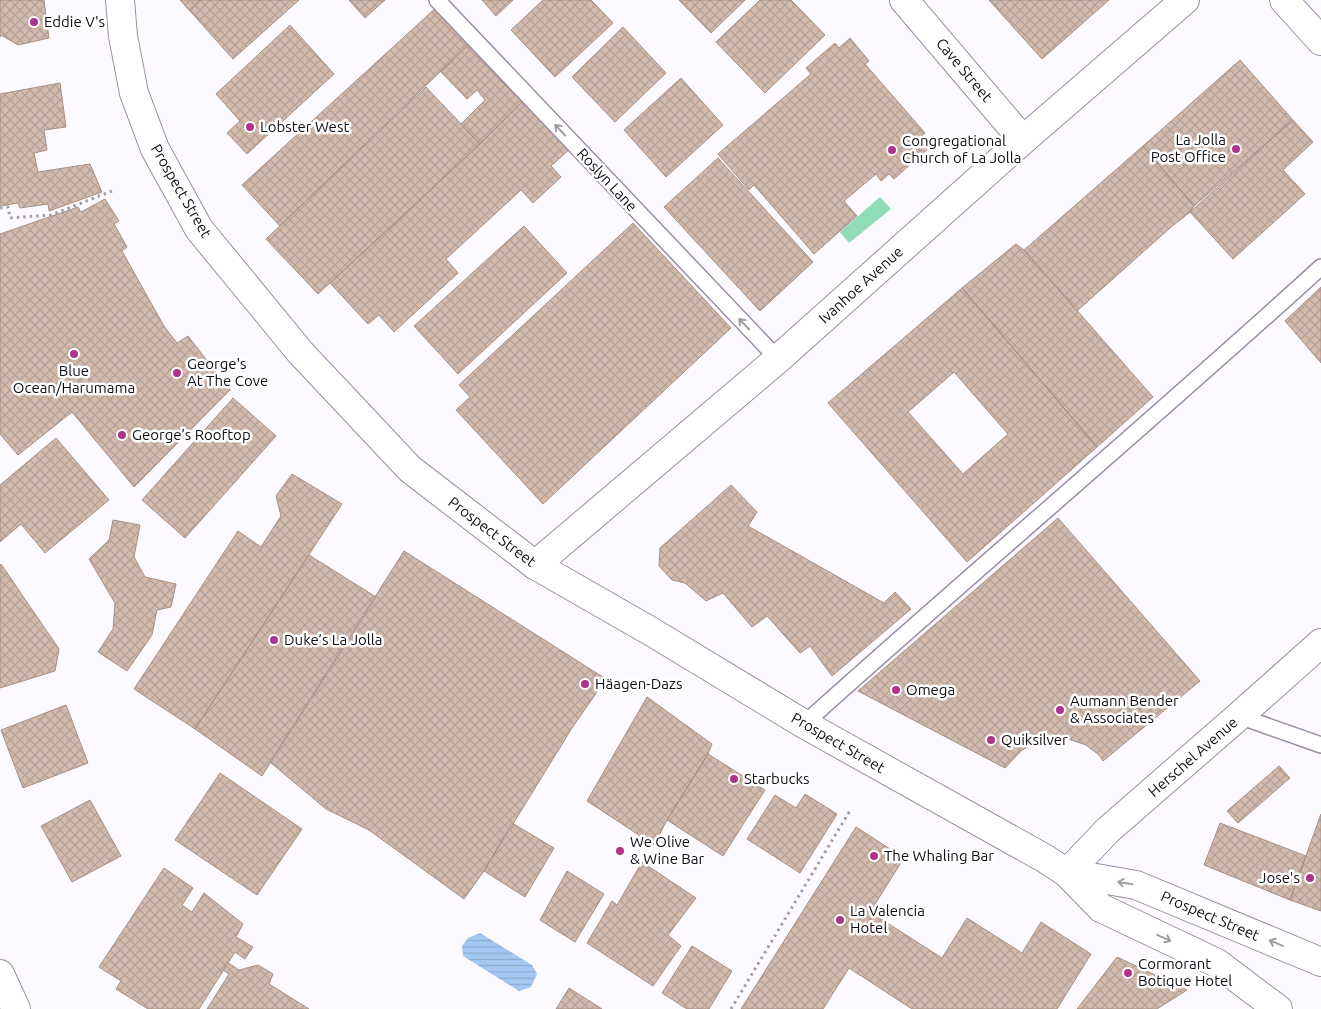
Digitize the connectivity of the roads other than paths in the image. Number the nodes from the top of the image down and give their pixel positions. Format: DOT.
graph roads {
  1 [pos="120,0"];
  2 [pos="437,0"];
  3 [pos="904,0"];
  4 [pos="1185,0"];
  5 [pos="1284,0"];
  6 [pos="1321,41"];
  7 [pos="1023,140"];
  8 [pos="1321,267"];
  9 [pos="778,359"];
  10 [pos="535,565"];
  11 [pos="1321,643"];
  12 [pos="1239,716"];
  13 [pos="804,724"];
  14 [pos="1321,745"];
  15 [pos="1067,873"];
  16 [pos="1321,962"];
  17 [pos="0,974"];
  18 [pos="16,1009"];
  19 [pos="1278,1009"];
  1 -- 10 [label="main road, Prospect Street"];
  9 -- 2 [label="lane, Roslyn Lane, one-way"];
  3 -- 7 [label="main road, Cave Street"];
  4 -- 7 [label="main road, Ivanhoe Avenue"];
  5 -- 6 [label="main road"];
  7 -- 9 [label="main road, Ivanhoe Avenue"];
  8 -- 13 [label="lane"];
  9 -- 10 [label="main road, Ivanhoe Avenue"];
  10 -- 13 [label="main road, Prospect Street"];
  11 -- 12 [label="main road, Herschel Avenue"];
  12 -- 14 [label="lane"];
  12 -- 15 [label="main road, Herschel Avenue"];
  13 -- 15 [label="main road, Prospect Street"];
  16 -- 15 [label="main road, Prospect Street, one-way"];
  15 -- 19 [label="main road, Prospect Street, one-way"];
  17 -- 18 [label="main road"];
}
